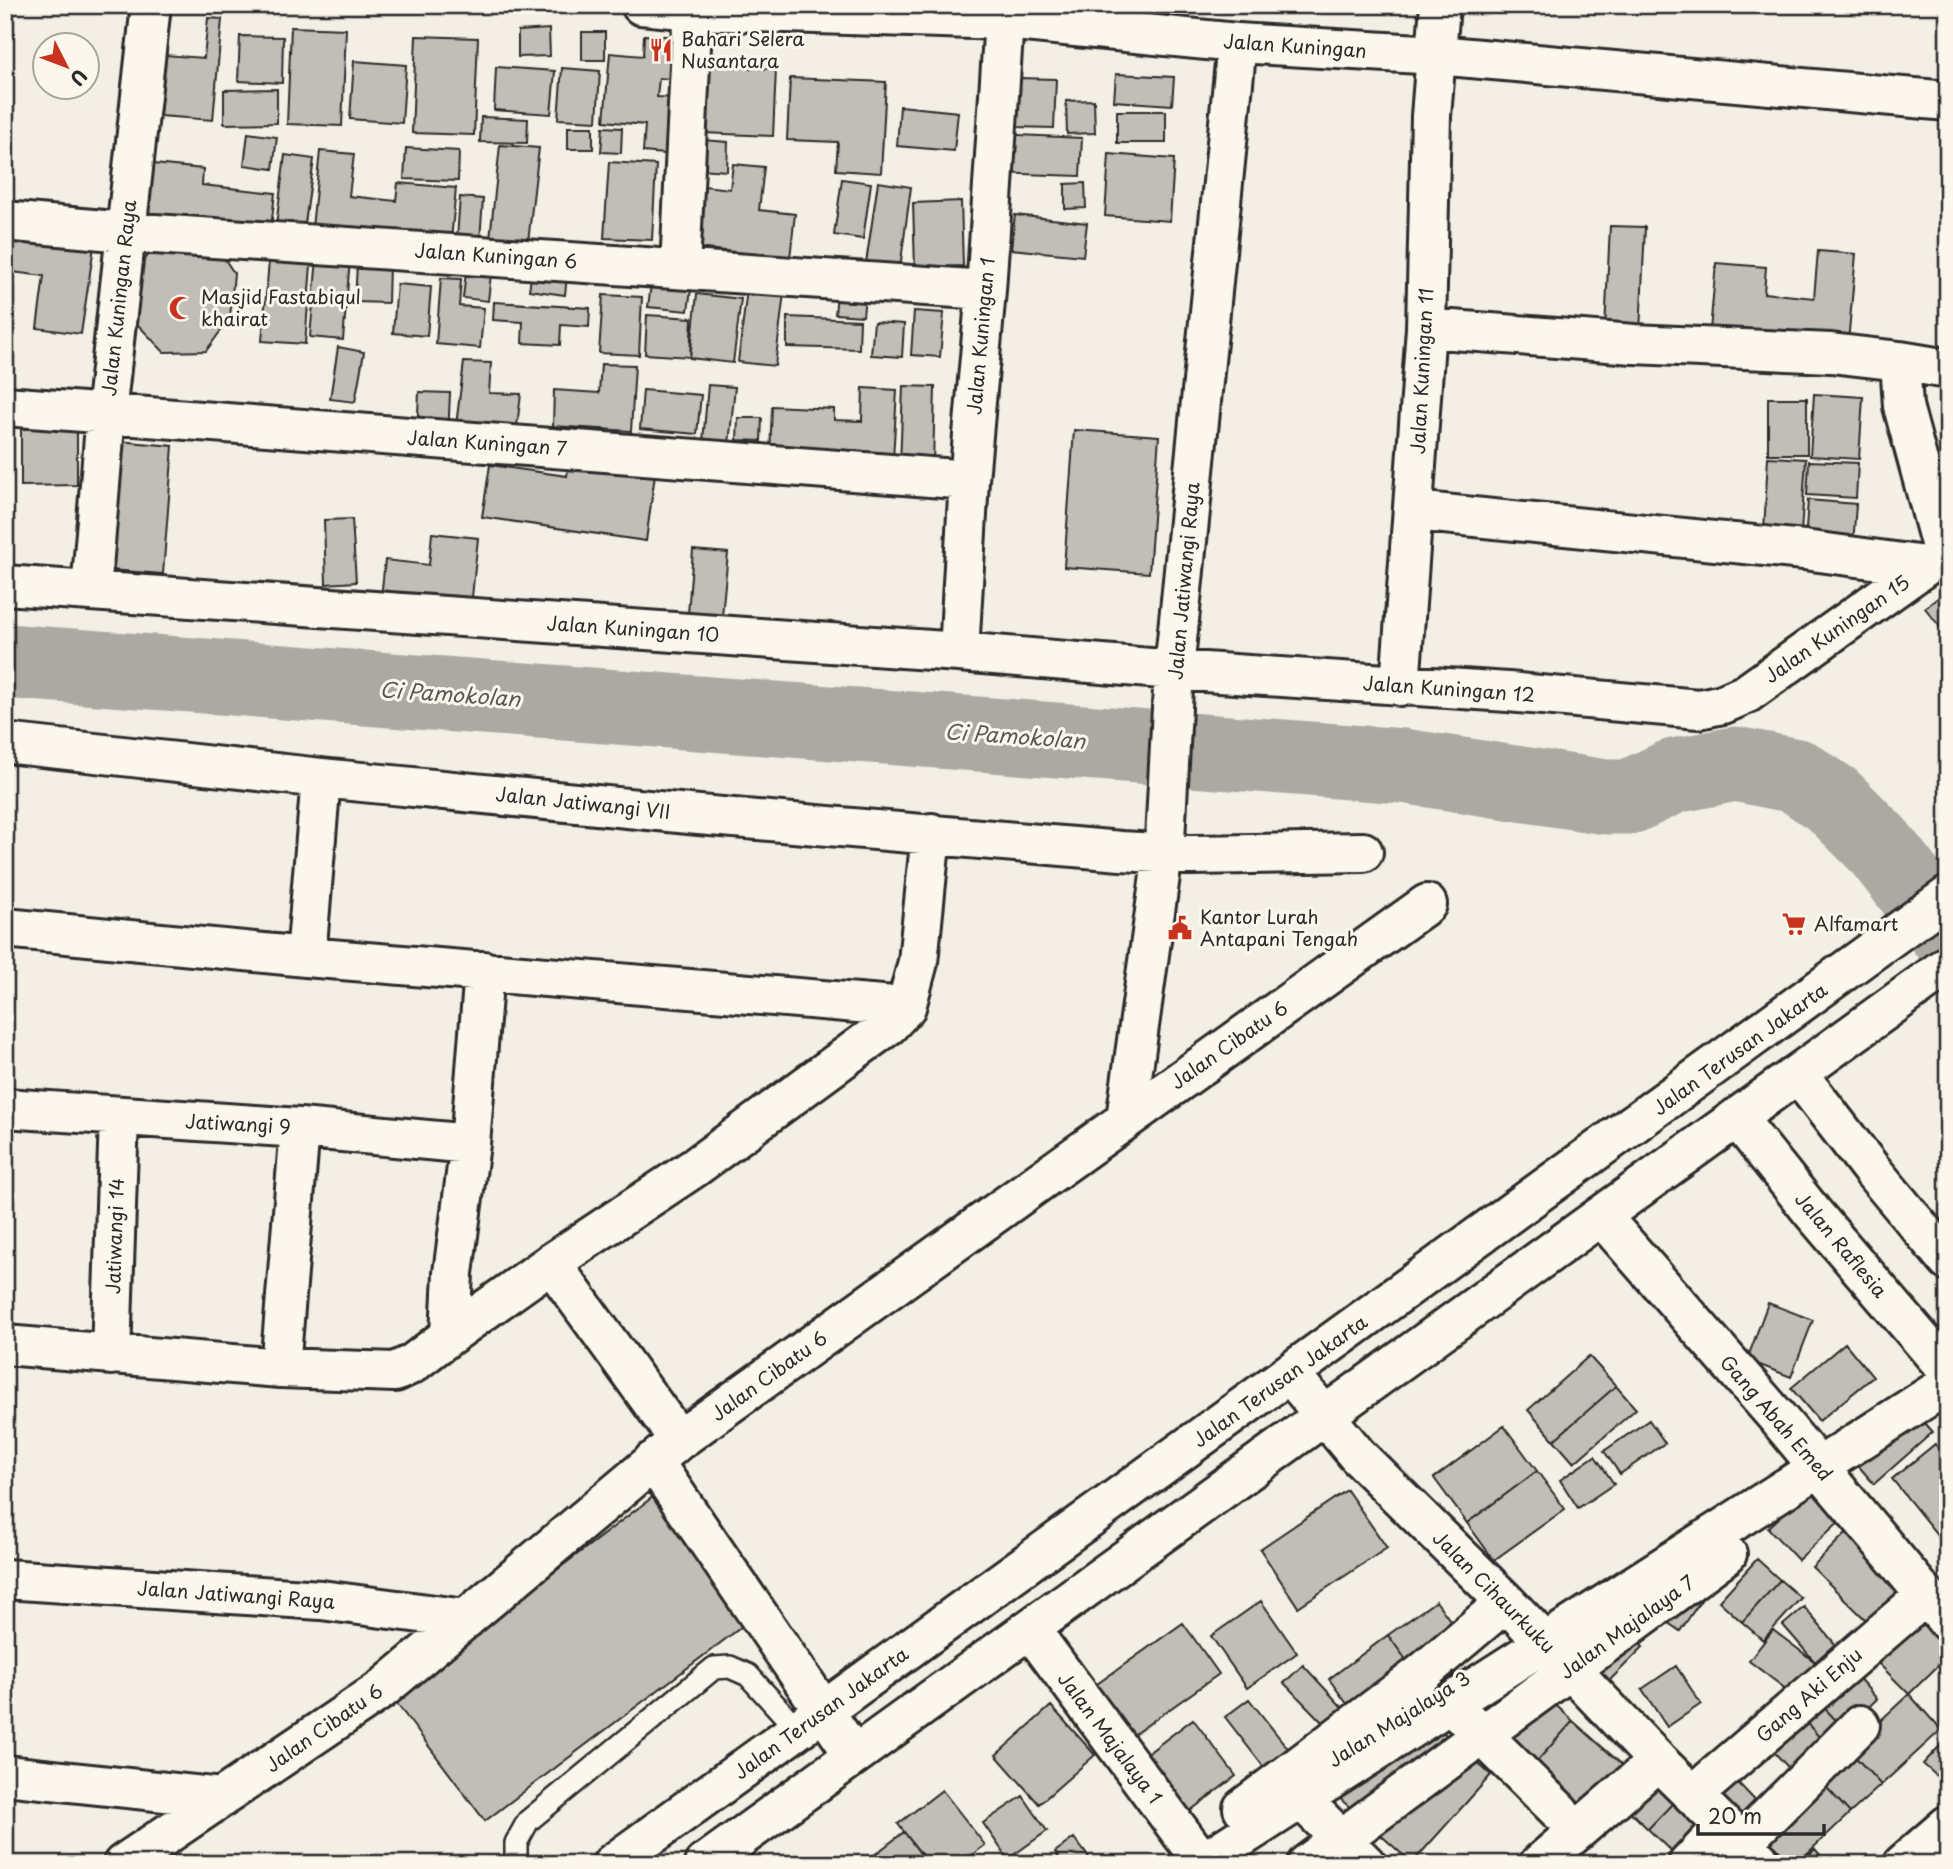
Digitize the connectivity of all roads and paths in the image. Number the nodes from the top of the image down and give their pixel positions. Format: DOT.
graph roads {
  1 [pos="151,5"];
  2 [pos="641,5"];
  3 [pos="1440,5"];
  4 [pos="693,8"];
  5 [pos="1004,20"];
  6 [pos="1237,43"];
  7 [pos="1437,55"];
  8 [pos="1948,101"];
  9 [pos="5,221"];
  10 [pos="125,232"];
  11 [pos="680,268"];
  12 [pos="986,290"];
  13 [pos="1426,328"];
  14 [pos="1900,361"];
  15 [pos="1948,369"];
  16 [pos="5,406"];
  17 [pos="106,414"];
  18 [pos="968,481"];
  19 [pos="1414,511"];
  20 [pos="1938,557"];
  21 [pos="5,585"];
  22 [pos="91,591"];
  23 [pos="959,652"];
  24 [pos="1174,677"];
  25 [pos="1400,686"];
  26 [pos="1723,704"];
  27 [pos="5,743"];
  28 [pos="321,778"];
  29 [pos="931,833"];
  30 [pos="1164,847"];
  31 [pos="1363,852"];
  32 [pos="1948,896"];
  33 [pos="1427,904"];
  34 [pos="5,928"];
  35 [pos="306,957"];
  36 [pos="484,971"];
  37 [pos="1933,976"];
  38 [pos="906,1007"];
  39 [pos="1798,1074"];
  40 [pos="5,1108"];
  41 [pos="119,1117"];
  42 [pos="1737,1118"];
  43 [pos="1126,1119"];
  44 [pos="300,1128"];
  45 [pos="470,1144"];
  46 [pos="1568,1173"];
  47 [pos="1601,1216"];
  48 [pos="1948,1261"];
  49 [pos="551,1262"];
  50 [pos="450,1335"];
  51 [pos="5,1345"];
  52 [pos="111,1355"];
  53 [pos="280,1368"];
  54 [pos="1948,1371"];
  55 [pos="1290,1374"];
  56 [pos="1948,1383"];
  57 [pos="1948,1390"];
  58 [pos="1324,1416"];
  59 [pos="666,1451"];
  60 [pos="5,1579"];
  61 [pos="1506,1602"];
  62 [pos="1937,1609"];
  63 [pos="466,1619"];
  64 [pos="1030,1629"];
  65 [pos="1421,1674"];
  66 [pos="810,1720"];
  67 [pos="1860,1725"];
  68 [pos="854,1755"];
  69 [pos="1658,1761"];
  70 [pos="5,1775"];
  71 [pos="1282,1780"];
  72 [pos="1693,1795"];
  73 [pos="222,1798"];
  74 [pos="1560,1812"];
  75 [pos="1948,1825"];
  76 [pos="1743,1844"];
  77 [pos="1198,1858"];
  78 [pos="123,1864"];
  79 [pos="516,1864"];
  80 [pos="612,1864"];
  81 [pos="704,1864"];
  82 [pos="1307,1864"];
  83 [pos="1366,1864"];
  84 [pos="1539,1864"];
  85 [pos="1688,1864"];
  86 [pos="1903,1864"];
  1 -- 10 [label="street, Jalan Kuningan Raya"];
  2 -- 4 [label="street, Jalan Kuningan"];
  3 -- 7 [label="street, Jalan Kuningan 11"];
  4 -- 5 [label="street, Jalan Kuningan"];
  4 -- 11 [label="street"];
  5 -- 6 [label="street, Jalan Kuningan"];
  5 -- 12 [label="street, Jalan Kuningan 1"];
  6 -- 7 [label="street, Jalan Kuningan"];
  6 -- 24 [label="street, Jalan Jatiwangi Raya"];
  7 -- 8 [label="street, Jalan Kuningan"];
  7 -- 13 [label="street, Jalan Kuningan 11"];
  9 -- 10 [label="street, Jalan Kuningan 6"];
  10 -- 11 [label="street, Jalan Kuningan 6"];
  10 -- 17 [label="street, Jalan Kuningan Raya"];
  11 -- 12 [label="street, Jalan Kuningan 6"];
  12 -- 18 [label="street, Jalan Kuningan 1"];
  13 -- 14 [label="street"];
  13 -- 19 [label="street, Jalan Kuningan 11"];
  14 -- 15 [label="street"];
  14 -- 20 [label="street"];
  16 -- 17 [label="street, Jalan Kuningan 7"];
  17 -- 18 [label="street, Jalan Kuningan 7"];
  17 -- 22 [label="street, Jalan Kuningan Raya"];
  18 -- 23 [label="street, Jalan Kuningan 1"];
  19 -- 20 [label="street"];
  19 -- 25 [label="street, Jalan Kuningan 11"];
  20 -- 26 [label="street, Jalan Kuningan 15"];
  21 -- 22 [label="street"];
  22 -- 23 [label="street, Jalan Kuningan 10"];
  23 -- 24 [label="street, Jalan Kuningan 10"];
  24 -- 25 [label="street, Jalan Kuningan 12"];
  24 -- 30 [label="street, Jalan Jatiwangi Raya"];
  25 -- 26 [label="street, Jalan Kuningan 12"];
  27 -- 28 [label="street, Jalan Jatiwangi VII"];
  28 -- 29 [label="street, Jalan Jatiwangi VII"];
  28 -- 35 [label="street"];
  29 -- 30 [label="street, Jalan Jatiwangi VII"];
  29 -- 38 [label="street"];
  30 -- 31 [label="street, Jalan Jatiwangi VII"];
  30 -- 43 [label="street, Jalan Jatiwangi Raya"];
  32 -- 46 [label="street, Jalan Terusan Jakarta"];
  33 -- 43 [label="street, Jalan Cibatu 6"];
  34 -- 35 [label="street"];
  35 -- 36 [label="street"];
  36 -- 38 [label="street"];
  36 -- 45 [label="street"];
  37 -- 39 [label="street"];
  38 -- 49 [label="street"];
  39 -- 42 [label="street"];
  39 -- 48 [label="street"];
  40 -- 41 [label="street, Jatiwangi 9"];
  41 -- 44 [label="street, Jatiwangi 9"];
  41 -- 52 [label="street, Jatiwangi 14"];
  42 -- 47 [label="street"];
  42 -- 54 [label="street, Jalan Raflesia"];
  43 -- 59 [label="street, Jalan Cibatu 6"];
  44 -- 45 [label="street, Jatiwangi 9"];
  44 -- 53 [label="street"];
  45 -- 50 [label="street"];
  46 -- 47 [label="street, Gang Abah Emed"];
  46 -- 55 [label="street, Jalan Terusan Jakarta"];
  47 -- 58 [label="street"];
  47 -- 62 [label="street, Gang Abah Emed"];
  49 -- 50 [label="street"];
  49 -- 59 [label="street"];
  50 -- 53 [label="street"];
  51 -- 52 [label="street"];
  52 -- 53 [label="street"];
  55 -- 58 [label="street, Jalan Cihaurkuku"];
  55 -- 66 [label="street, Jalan Terusan Jakarta"];
  56 -- 77 [label="street, Jalan Majalaya 3"];
  57 -- 82 [label="street, Jalan Majalaya 7"];
  58 -- 61 [label="street, Jalan Cihaurkuku"];
  58 -- 64 [label="street"];
  59 -- 63 [label="street, Jalan Cibatu 6"];
  59 -- 66 [label="street"];
  60 -- 63 [label="street, Jalan Jatiwangi Raya"];
  61 -- 65 [label="street, Jalan Majalaya 3"];
  61 -- 69 [label="street, Jalan Cihaurkuku"];
  62 -- 72 [label="street, Gang Aki Enju"];
  63 -- 73 [label="street, Jalan Cibatu 6"];
  64 -- 68 [label="street"];
  64 -- 77 [label="street, Jalan Majalaya 1"];
  65 -- 71 [label="street, Jalan Majalaya 3"];
  65 -- 74 [label="street"];
  66 -- 68 [label="street"];
  66 -- 79 [label="lane"];
  66 -- 80 [label="street, Jalan Terusan Jakarta"];
  67 -- 76 [label="street"];
  68 -- 81 [label="street"];
  69 -- 72 [label="street, Jalan Cihaurkuku"];
  69 -- 84 [label="street"];
  70 -- 73 [label="street"];
  71 -- 77 [label="street, Jalan Majalaya 3"];
  71 -- 83 [label="street"];
  72 -- 76 [label="street, Jalan Cihaurkuku"];
  73 -- 78 [label="street, Jalan Cibatu 6"];
  75 -- 86 [label="street"];
  76 -- 85 [label="street"];
}
